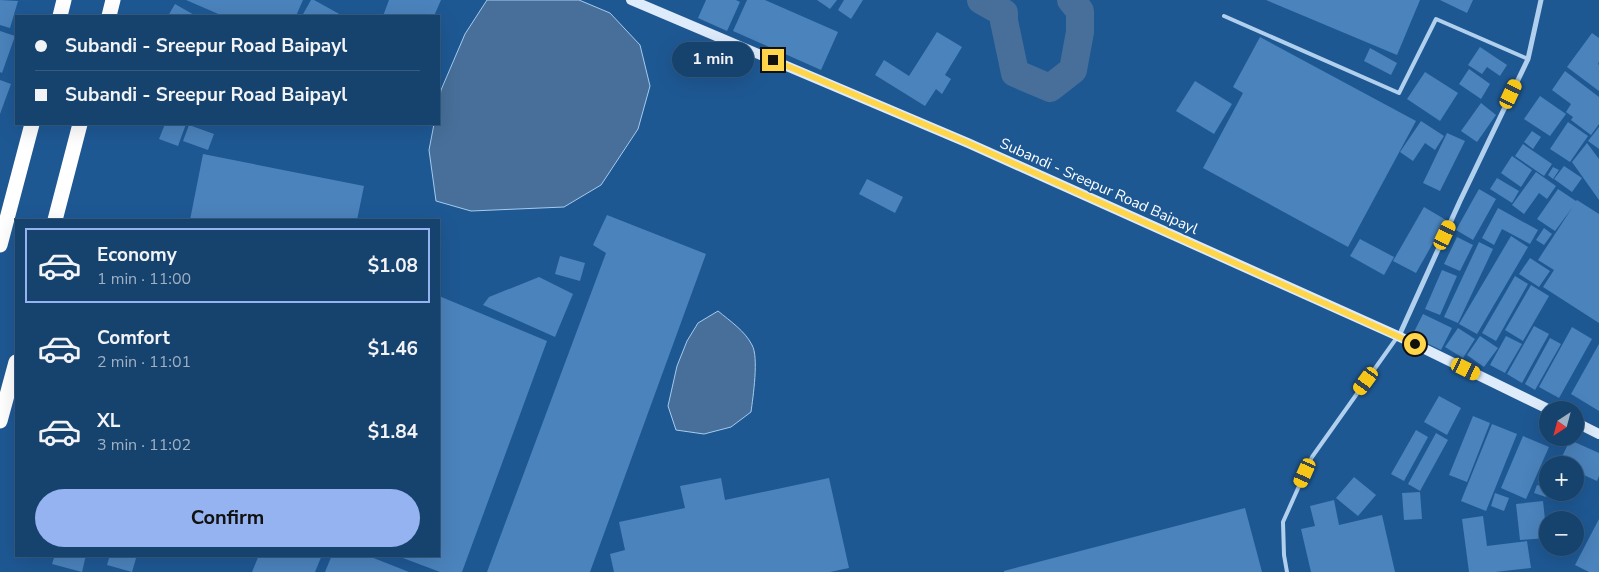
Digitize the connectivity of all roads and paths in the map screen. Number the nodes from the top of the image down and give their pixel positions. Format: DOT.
graph roads {
  1 [pos="64,0"];
  2 [pos="113,0"];
  3 [pos="631,0"];
  4 [pos="1541,0"];
  5 [pos="60,15"];
  6 [pos="109,15"];
  7 [pos="1224,16"];
  8 [pos="1528,59"];
  9 [pos="32,125"];
  10 [pos="80,125"];
  11 [pos="54,219"];
  12 [pos="0,245"];
  13 [pos="1398,336"];
  14 [pos="15,366"];
  15 [pos="1539,405"];
  16 [pos="0,420"];
  17 [pos="1584,426"];
  18 [pos="1599,434"];
  19 [pos="1288,572"];
  1 -- 5 [label="highway"];
  2 -- 6 [label="highway"];
  3 -- 13 [label="street, Subandi - Sreepur Road Baipayl"];
  4 -- 8 [label="street"];
  7 -- 8 [label="lane"];
  8 -- 13 [label="street"];
  9 -- 12 [label="highway"];
  10 -- 11 [label="highway"];
  13 -- 15 [label="street, Subandi - Sreepur Road Baipayl"];
  13 -- 19 [label="lane"];
  14 -- 16 [label="highway"];
  17 -- 18 [label="street"];
}
